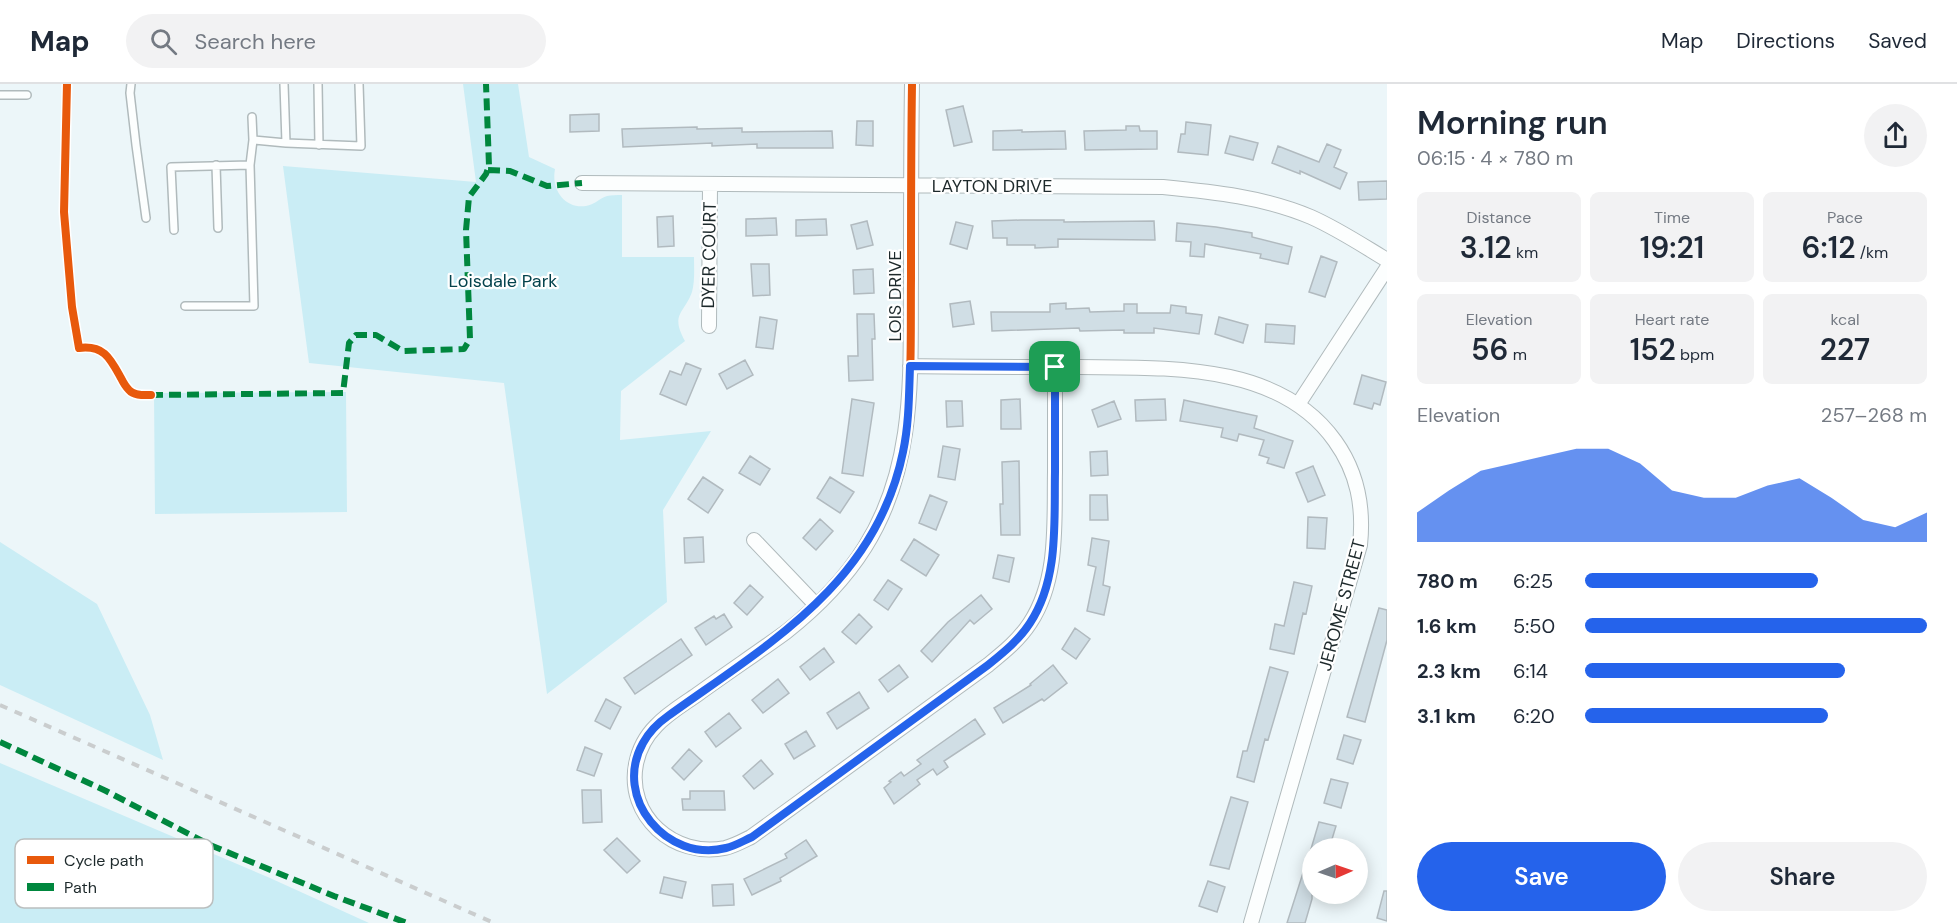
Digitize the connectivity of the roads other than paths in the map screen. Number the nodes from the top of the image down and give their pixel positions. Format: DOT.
graph roads {
  1 [pos="131,84"];
  2 [pos="284,84"];
  3 [pos="318,84"];
  4 [pos="359,84"];
  5 [pos="912,84"];
  6 [pos="0,95"];
  7 [pos="27,95"];
  8 [pos="252,117"];
  9 [pos="253,140"];
  10 [pos="286,143"];
  11 [pos="319,145"];
  12 [pos="216,165"];
  13 [pos="250,165"];
  14 [pos="582,183"];
  15 [pos="710,184"];
  16 [pos="911,186"];
  17 [pos="146,218"];
  18 [pos="218,228"];
  19 [pos="174,230"];
  20 [pos="1387,260"];
  21 [pos="1387,268"];
  22 [pos="185,306"];
  23 [pos="709,326"];
  24 [pos="910,366"];
  25 [pos="1055,367"];
  26 [pos="1299,404"];
  27 [pos="754,540"];
  28 [pos="816,605"];
  29 [pos="1251,923"];
  1 -- 17 [label="lane"];
  2 -- 10 [label="lane"];
  3 -- 11 [label="lane"];
  4 -- 11 [label="lane"];
  5 -- 16 [label="street, LOIS DRIVE"];
  6 -- 7 [label="lane"];
  8 -- 9 [label="lane"];
  9 -- 10 [label="lane"];
  9 -- 13 [label="lane"];
  10 -- 11 [label="lane"];
  12 -- 13 [label="lane"];
  12 -- 18 [label="lane"];
  12 -- 19 [label="lane"];
  13 -- 22 [label="lane"];
  14 -- 15 [label="street, LAYTON DRIVE"];
  15 -- 16 [label="street, LAYTON DRIVE"];
  15 -- 23 [label="street, DYER COURT"];
  16 -- 20 [label="street, LAYTON DRIVE"];
  16 -- 24 [label="street, LOIS DRIVE"];
  21 -- 26 [label="street"];
  24 -- 25 [label="street, JEROME STREET"];
  24 -- 28 [label="street, LOIS DRIVE"];
  25 -- 26 [label="street, JEROME STREET"];
  25 -- 28 [label="street, LOIS DRIVE"];
  26 -- 29 [label="street, JEROME STREET"];
  27 -- 28 [label="street"];
}
